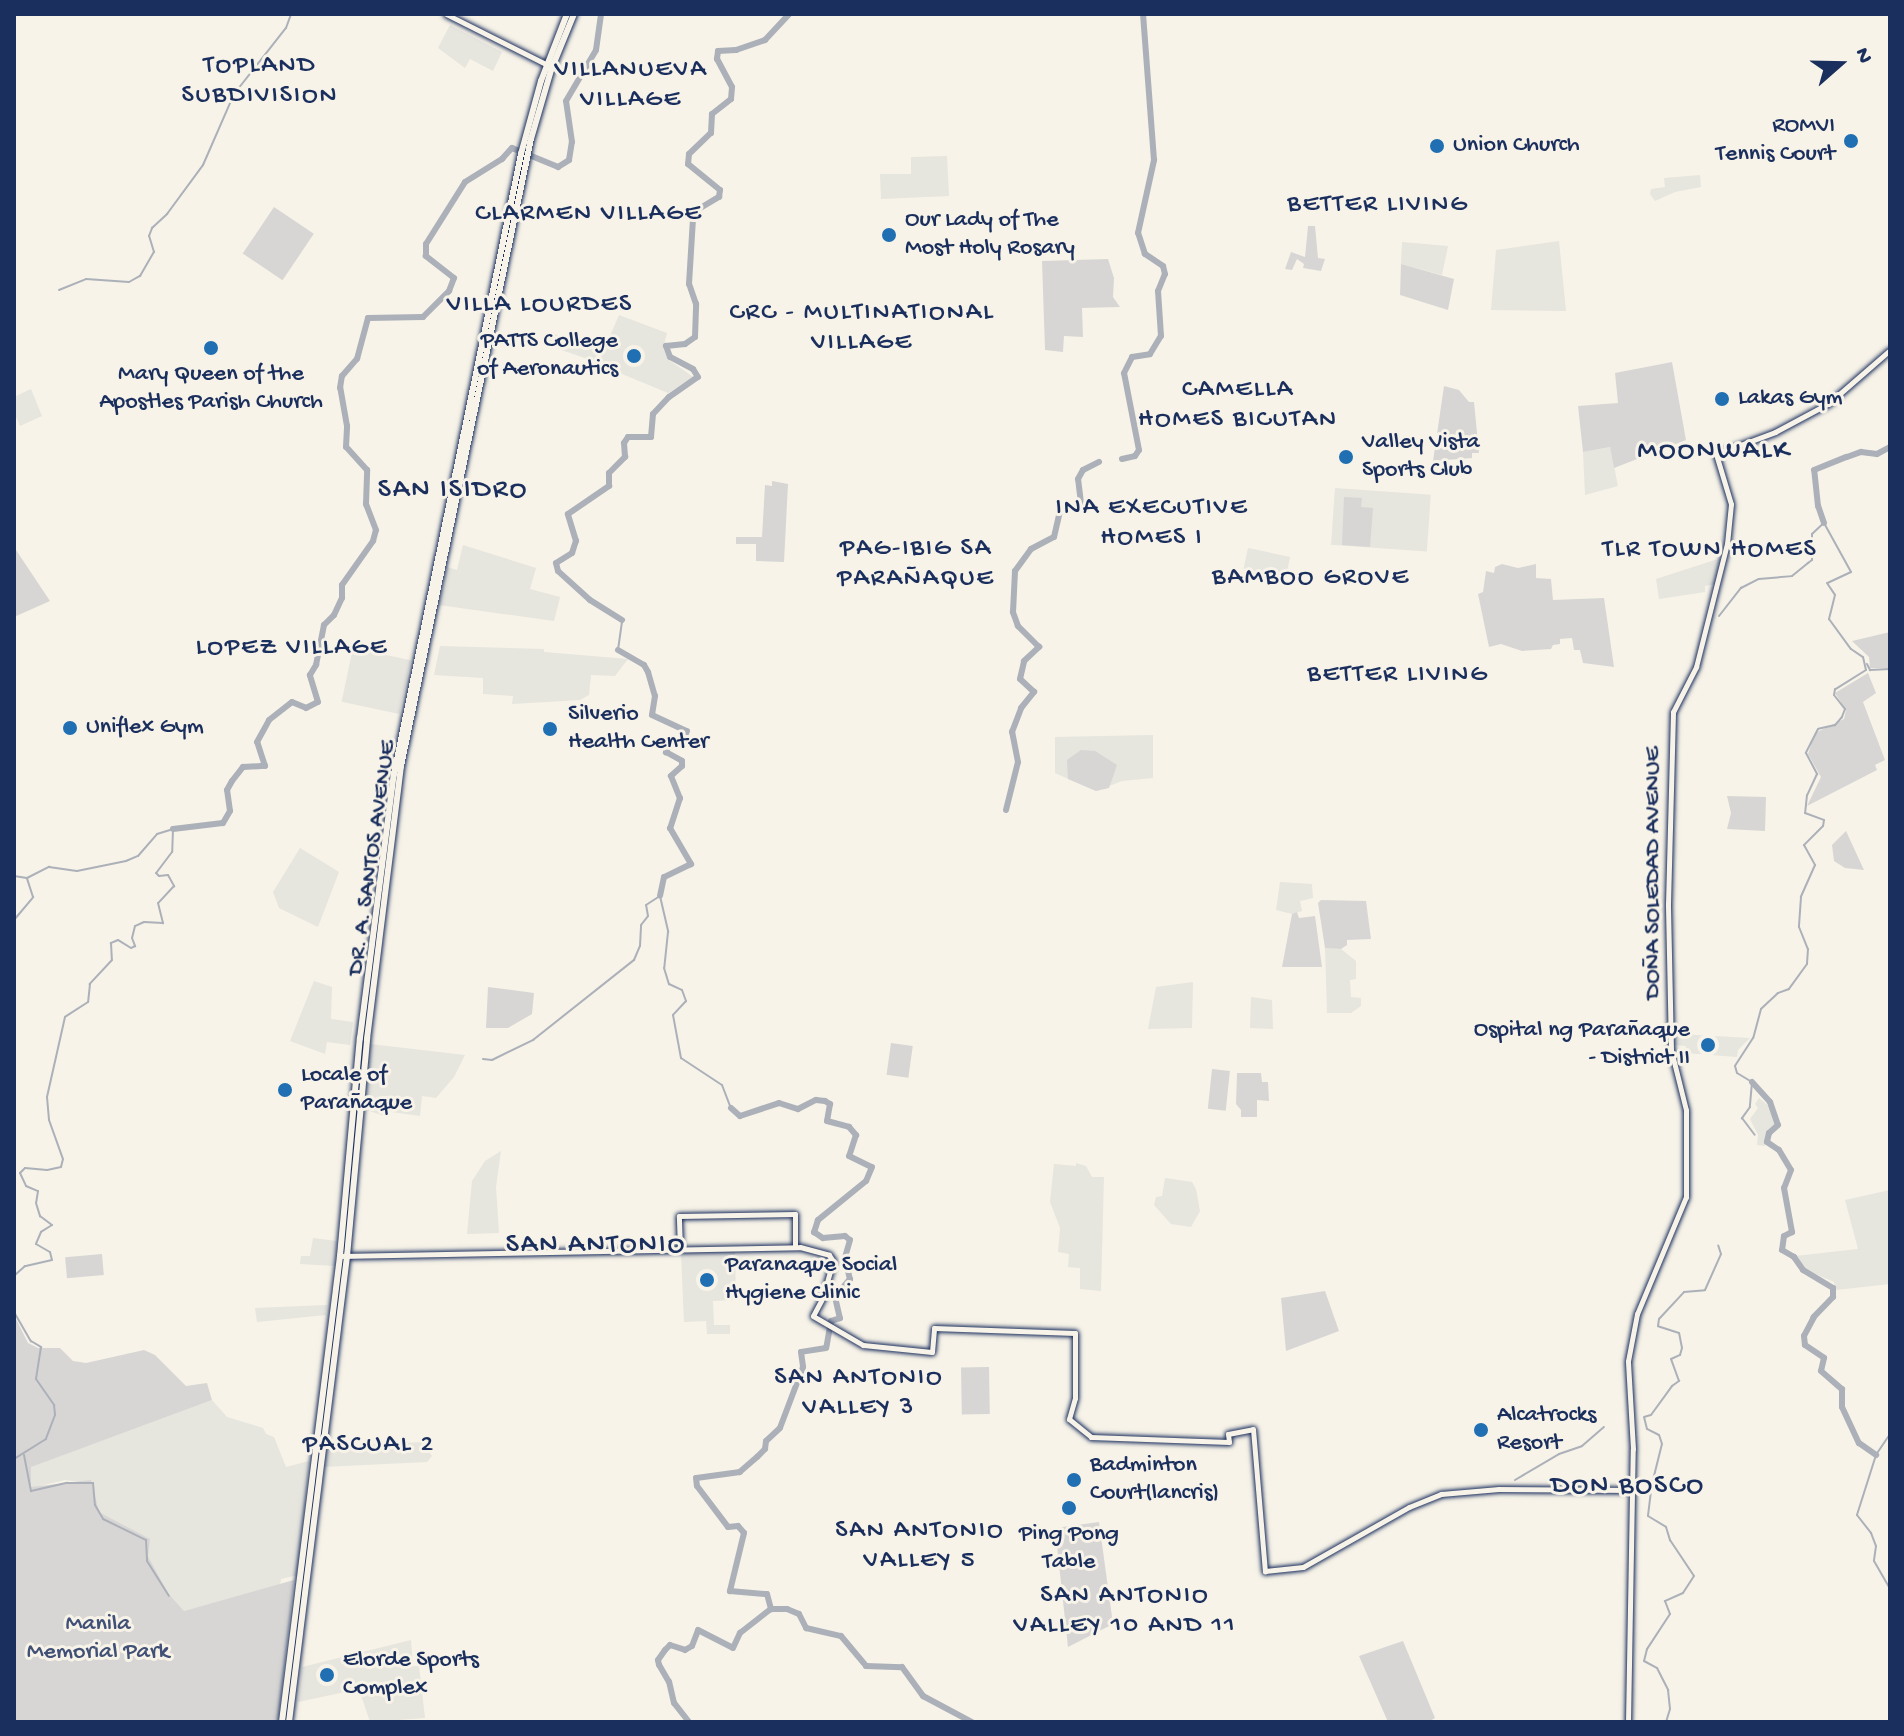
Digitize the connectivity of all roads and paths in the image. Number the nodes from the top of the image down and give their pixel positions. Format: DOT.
graph roads {
  1 [pos="446,14"];
  2 [pos="567,14"];
  3 [pos="574,14"];
  4 [pos="549,66"];
  5 [pos="1890,350"];
  6 [pos="795,1246"];
  7 [pos="680,1249"];
  8 [pos="343,1256"];
  9 [pos="315,1490"];
  10 [pos="1630,1490"];
  11 [pos="282,1722"];
  12 [pos="289,1722"];
  13 [pos="1628,1722"];
  1 -- 4 [label="main road"];
  2 -- 4 [label="main road, DR. A. SANTOS AVENUE"];
  3 -- 4 [label="main road, DR. A. SANTOS AVENUE"];
  4 -- 8 [label="main road, DR. A. SANTOS AVENUE"];
  5 -- 10 [label="main road, DOÑA SOLEDAD AVENUE"];
  6 -- 7 [label="main road"];
  6 -- 7 [label="main road"];
  6 -- 10 [label="main road"];
  7 -- 8 [label="main road"];
  8 -- 9 [label="main road, DR. A. SANTOS AVENUE"];
  9 -- 11 [label="main road, DR. A. SANTOS AVENUE"];
  9 -- 12 [label="main road, DR. A. SANTOS AVENUE"];
  10 -- 13 [label="main road, DOÑA SOLEDAD AVENUE"];
}
